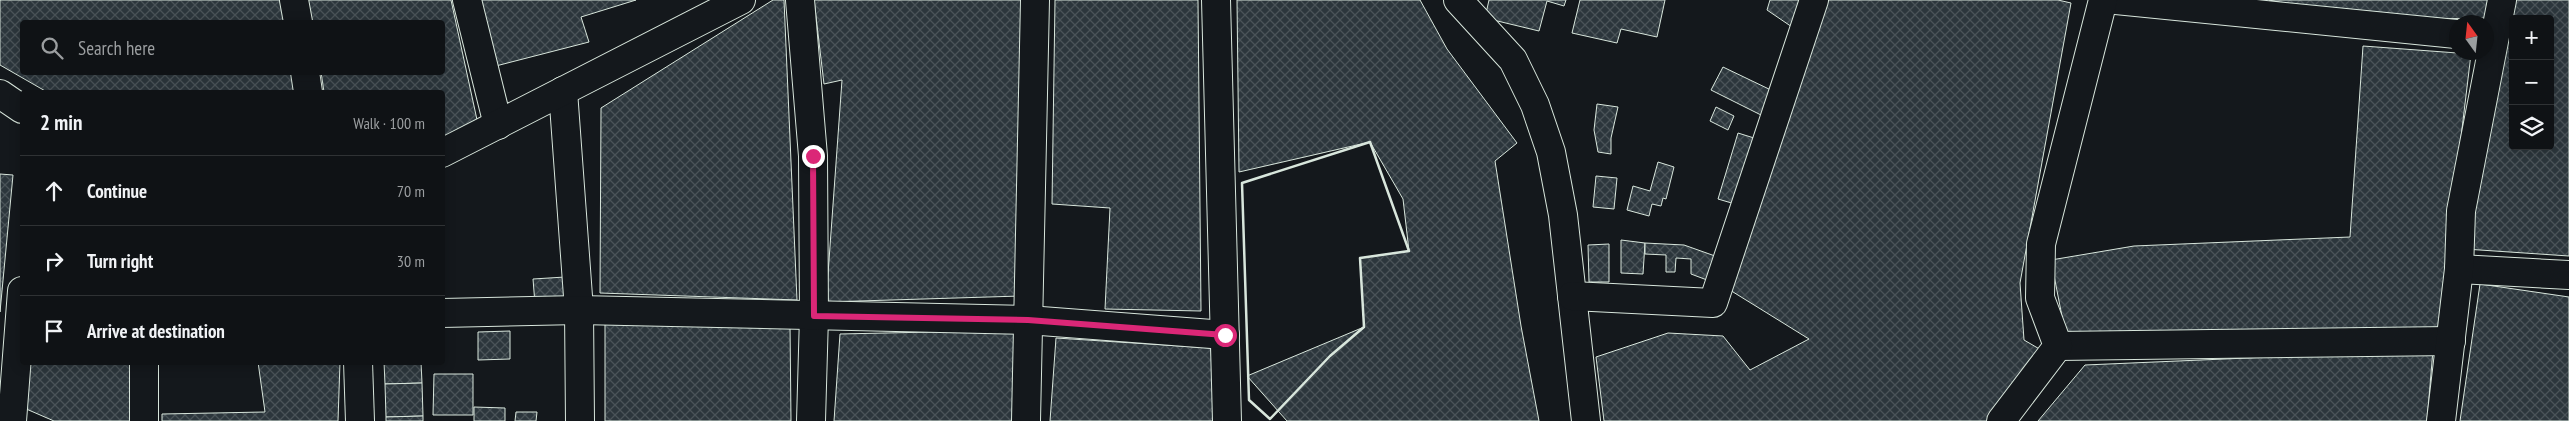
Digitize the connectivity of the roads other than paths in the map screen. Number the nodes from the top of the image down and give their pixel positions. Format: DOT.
graph roads {
  1 [pos="294,0"];
  2 [pos="467,0"];
  3 [pos="741,0"];
  4 [pos="800,0"];
  5 [pos="1035,0"];
  6 [pos="1216,0"];
  7 [pos="1458,0"];
  8 [pos="1814,0"];
  9 [pos="2103,0"];
  10 [pos="2116,0"];
  11 [pos="2502,0"];
  12 [pos="298,20"];
  13 [pos="2494,27"];
  14 [pos="2449,33"];
  15 [pos="2487,60"];
  16 [pos="305,75"];
  17 [pos="308,90"];
  18 [pos="563,91"];
  19 [pos="0,94"];
  20 [pos="20,108"];
  21 [pos="498,125"];
  22 [pos="445,152"];
  23 [pos="2459,269"];
  24 [pos="2569,275"];
  25 [pos="1572,296"];
  26 [pos="579,310"];
  27 [pos="445,313"];
  28 [pos="814,316"];
  29 [pos="20,317"];
  30 [pos="1028,320"];
  31 [pos="1225,335"];
  32 [pos="2451,341"];
  33 [pos="2058,346"];
  34 [pos="144,365"];
  35 [pos="358,365"];
  36 [pos="12,421"];
  37 [pos="144,421"];
  38 [pos="360,421"];
  39 [pos="580,421"];
  40 [pos="811,421"];
  41 [pos="1026,421"];
  42 [pos="1227,421"];
  43 [pos="1586,421"];
  44 [pos="2001,421"];
  45 [pos="2441,421"];
  1 -- 12 [label="street"];
  2 -- 21 [label="street"];
  3 -- 18 [label="street"];
  4 -- 28 [label="street"];
  5 -- 30 [label="street"];
  6 -- 31 [label="street"];
  7 -- 25 [label="street"];
  8 -- 25 [label="street"];
  9 -- 33 [label="street"];
  10 -- 14 [label="street"];
  11 -- 13 [label="street"];
  15 -- 23 [label="street"];
  16 -- 17 [label="street"];
  18 -- 21 [label="street"];
  18 -- 26 [label="street"];
  19 -- 20 [label="street"];
  21 -- 22 [label="street"];
  23 -- 24 [label="street"];
  23 -- 32 [label="street"];
  25 -- 43 [label="street"];
  26 -- 27 [label="street"];
  26 -- 28 [label="street"];
  26 -- 39 [label="street"];
  28 -- 30 [label="street"];
  28 -- 40 [label="street"];
  29 -- 36 [label="street"];
  30 -- 31 [label="street"];
  30 -- 41 [label="street"];
  31 -- 42 [label="street"];
  32 -- 33 [label="street"];
  32 -- 45 [label="street"];
  33 -- 44 [label="street"];
  34 -- 37 [label="street"];
  35 -- 38 [label="street"];
}
